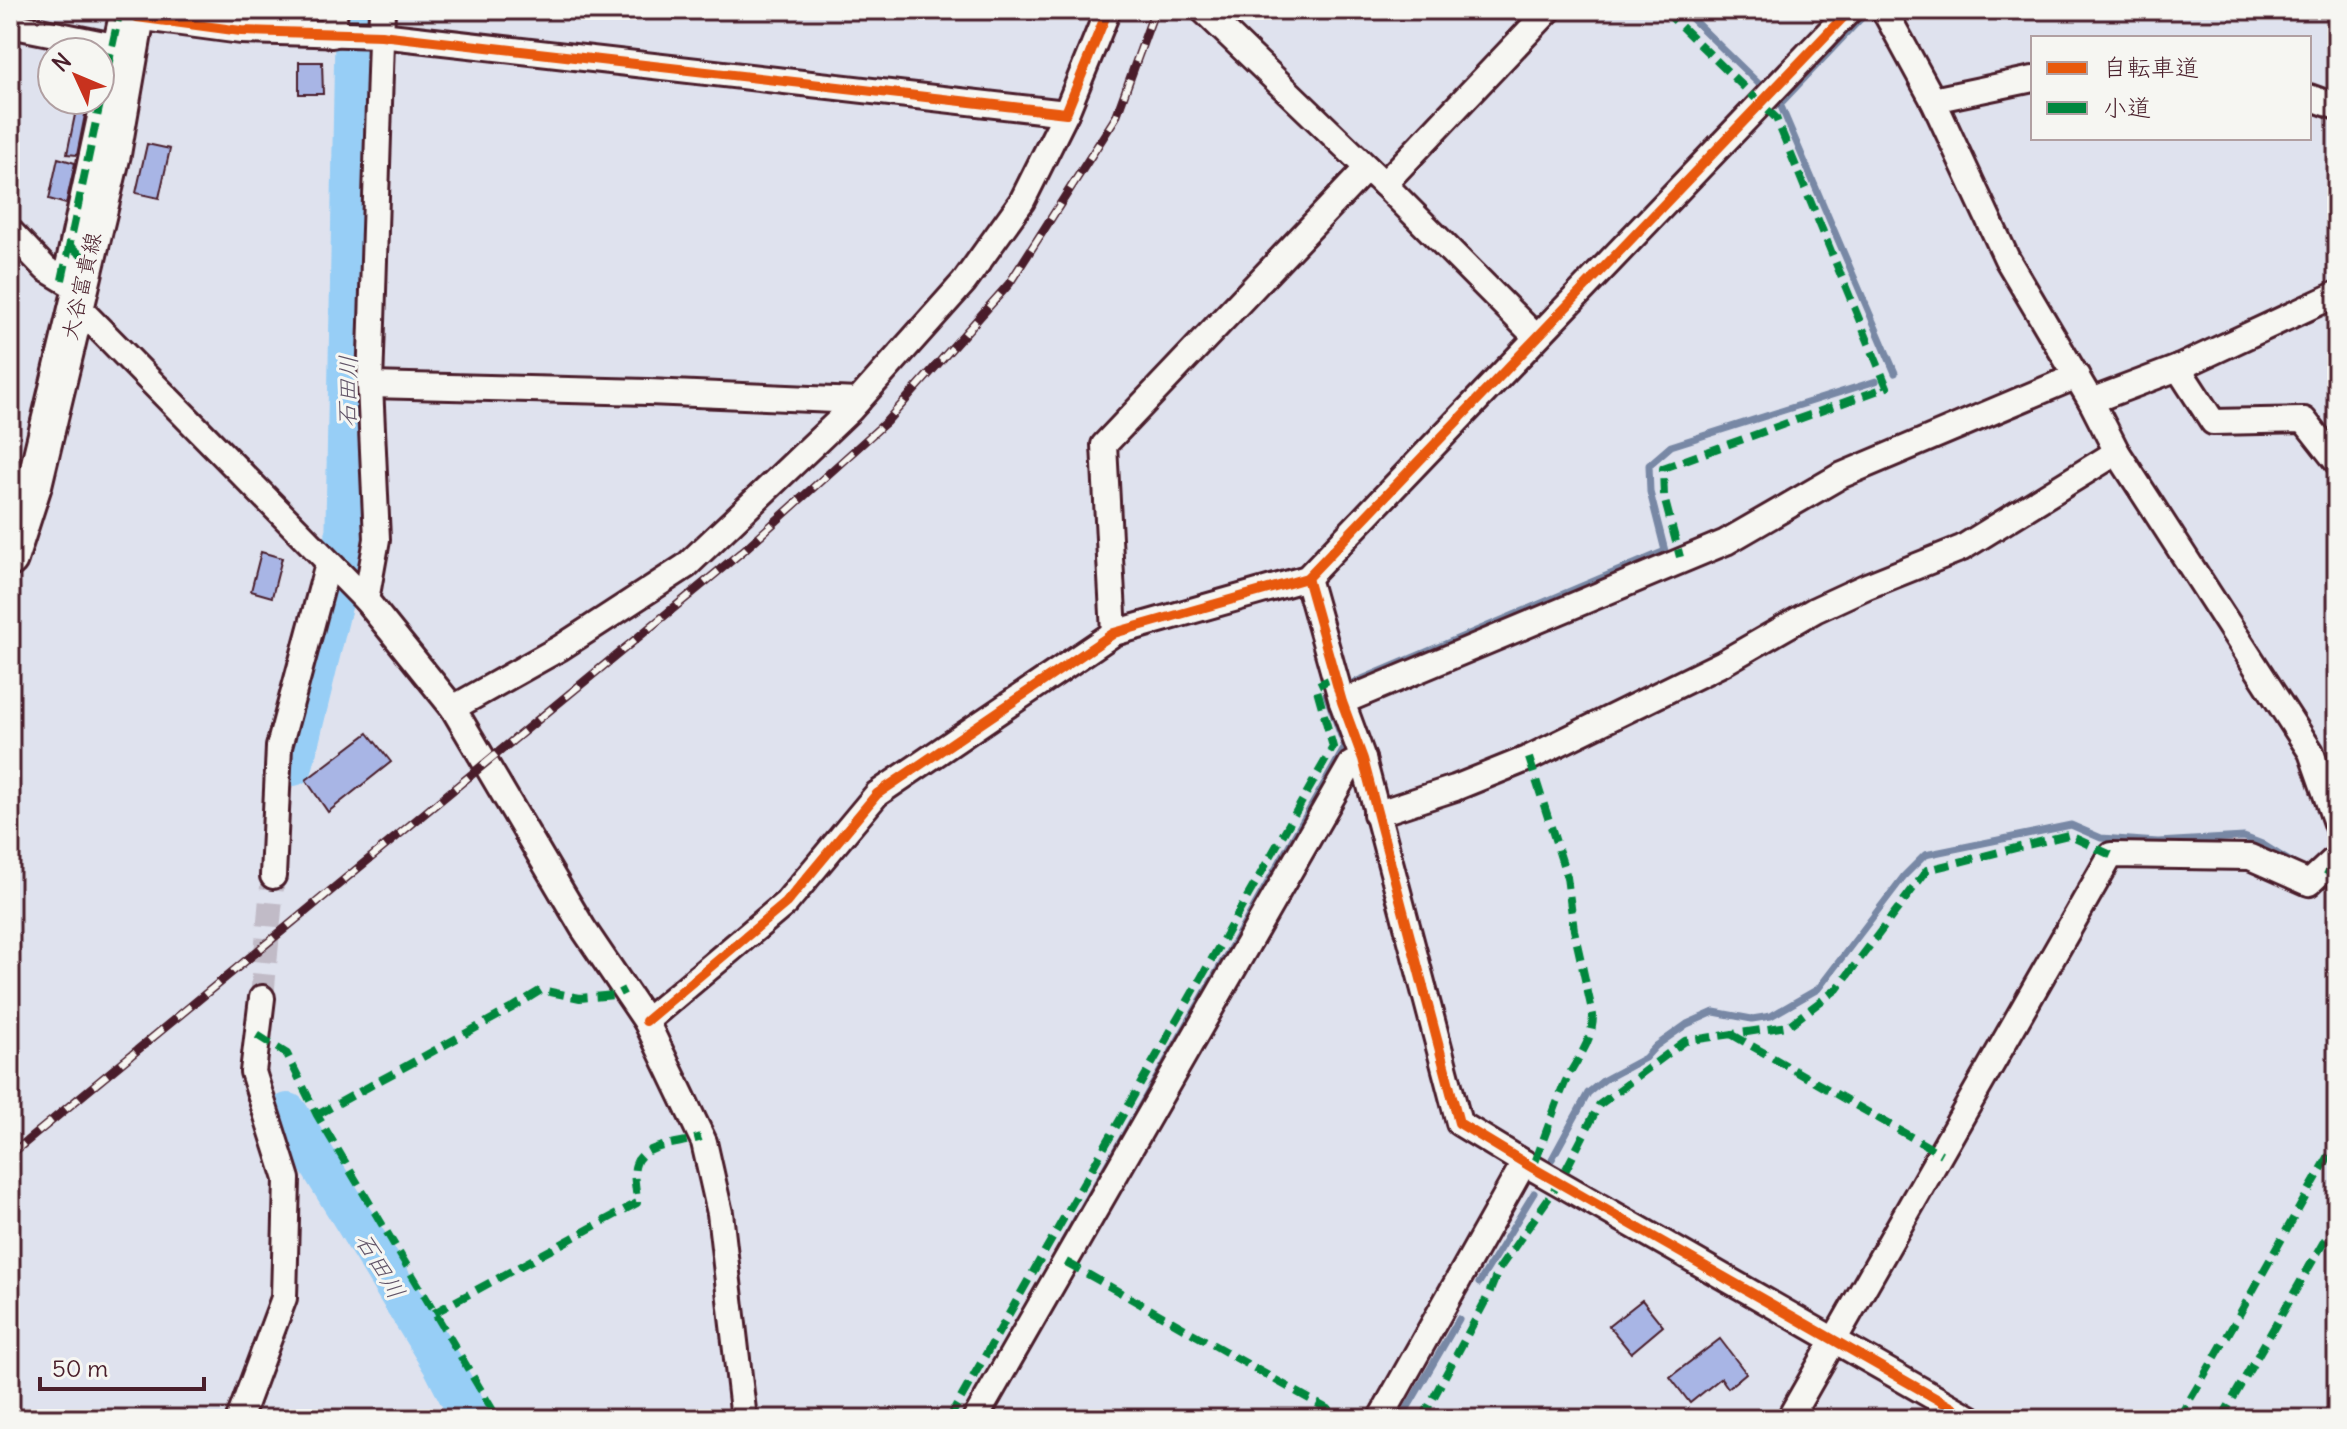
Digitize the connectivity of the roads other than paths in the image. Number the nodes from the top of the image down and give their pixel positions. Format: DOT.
graph roads {
  1 [pos="335,10"];
  2 [pos="382,10"];
  3 [pos="1108,10"];
  4 [pos="1203,10"];
  5 [pos="1850,10"];
  6 [pos="1884,10"];
  7 [pos="131,12"];
  8 [pos="1537,14"];
  9 [pos="10,25"];
  10 [pos="336,35"];
  11 [pos="381,35"];
  12 [pos="64,36"];
  13 [pos="116,42"];
  14 [pos="2031,79"];
  15 [pos="2311,98"];
  16 [pos="1933,100"];
  17 [pos="2337,107"];
  18 [pos="1066,113"];
  19 [pos="102,116"];
  20 [pos="1376,176"];
  21 [pos="10,231"];
  22 [pos="75,276"];
  23 [pos="2337,294"];
  24 [pos="1536,337"];
  25 [pos="2178,368"];
  26 [pos="2077,376"];
  27 [pos="370,385"];
  28 [pos="858,401"];
  29 [pos="2091,401"];
  30 [pos="2117,452"];
  31 [pos="2337,462"];
  32 [pos="10,559"];
  33 [pos="328,564"];
  34 [pos="1307,578"];
  35 [pos="359,595"];
  36 [pos="1114,633"];
  37 [pos="1342,702"];
  38 [pos="453,708"];
  39 [pos="1363,759"];
  40 [pos="1376,814"];
  41 [pos="2337,826"];
  42 [pos="2337,857"];
  43 [pos="273,876"];
  44 [pos="262,998"];
  45 [pos="646,1021"];
  46 [pos="1524,1163"];
  47 [pos="1834,1340"];
  48 [pos="244,1416"];
  49 [pos="744,1419"];
  50 [pos="975,1419"];
  51 [pos="1380,1419"];
  52 [pos="1789,1419"];
  53 [pos="1972,1419"];
  1 -- 10 [label="street"];
  2 -- 11 [label="street"];
  3 -- 18 [label="street"];
  4 -- 20 [label="street"];
  5 -- 24 [label="street"];
  6 -- 16 [label="street"];
  7 -- 10 [label="street"];
  7 -- 13 [label="street"];
  7 -- 22 [label="main road, 大谷富貴線"];
  8 -- 20 [label="street"];
  9 -- 12 [label="street"];
  10 -- 11 [label="street"];
  11 -- 18 [label="street"];
  11 -- 27 [label="street"];
  14 -- 16 [label="street"];
  15 -- 17 [label="street"];
  16 -- 26 [label="street"];
  18 -- 28 [label="street"];
  19 -- 22 [label="street"];
  20 -- 24 [label="street"];
  20 -- 36 [label="street"];
  21 -- 22 [label="street"];
  22 -- 32 [label="main road, 大谷富貴線"];
  22 -- 33 [label="street"];
  23 -- 25 [label="street"];
  24 -- 34 [label="street"];
  25 -- 29 [label="street"];
  25 -- 31 [label="street"];
  26 -- 29 [label="street"];
  26 -- 37 [label="street"];
  27 -- 28 [label="street"];
  27 -- 35 [label="street"];
  28 -- 38 [label="street"];
  29 -- 30 [label="street"];
  30 -- 40 [label="street"];
  30 -- 41 [label="street"];
  33 -- 35 [label="street"];
  33 -- 43 [label="street"];
  34 -- 36 [label="street"];
  34 -- 37 [label="street"];
  35 -- 38 [label="street"];
  36 -- 45 [label="street"];
  37 -- 39 [label="street"];
  38 -- 45 [label="street"];
  39 -- 40 [label="street"];
  39 -- 50 [label="street"];
  40 -- 46 [label="street"];
  42 -- 47 [label="street"];
  44 -- 48 [label="street"];
  45 -- 49 [label="street"];
  46 -- 47 [label="street"];
  46 -- 51 [label="street"];
  47 -- 52 [label="street"];
  47 -- 53 [label="street"];
}
